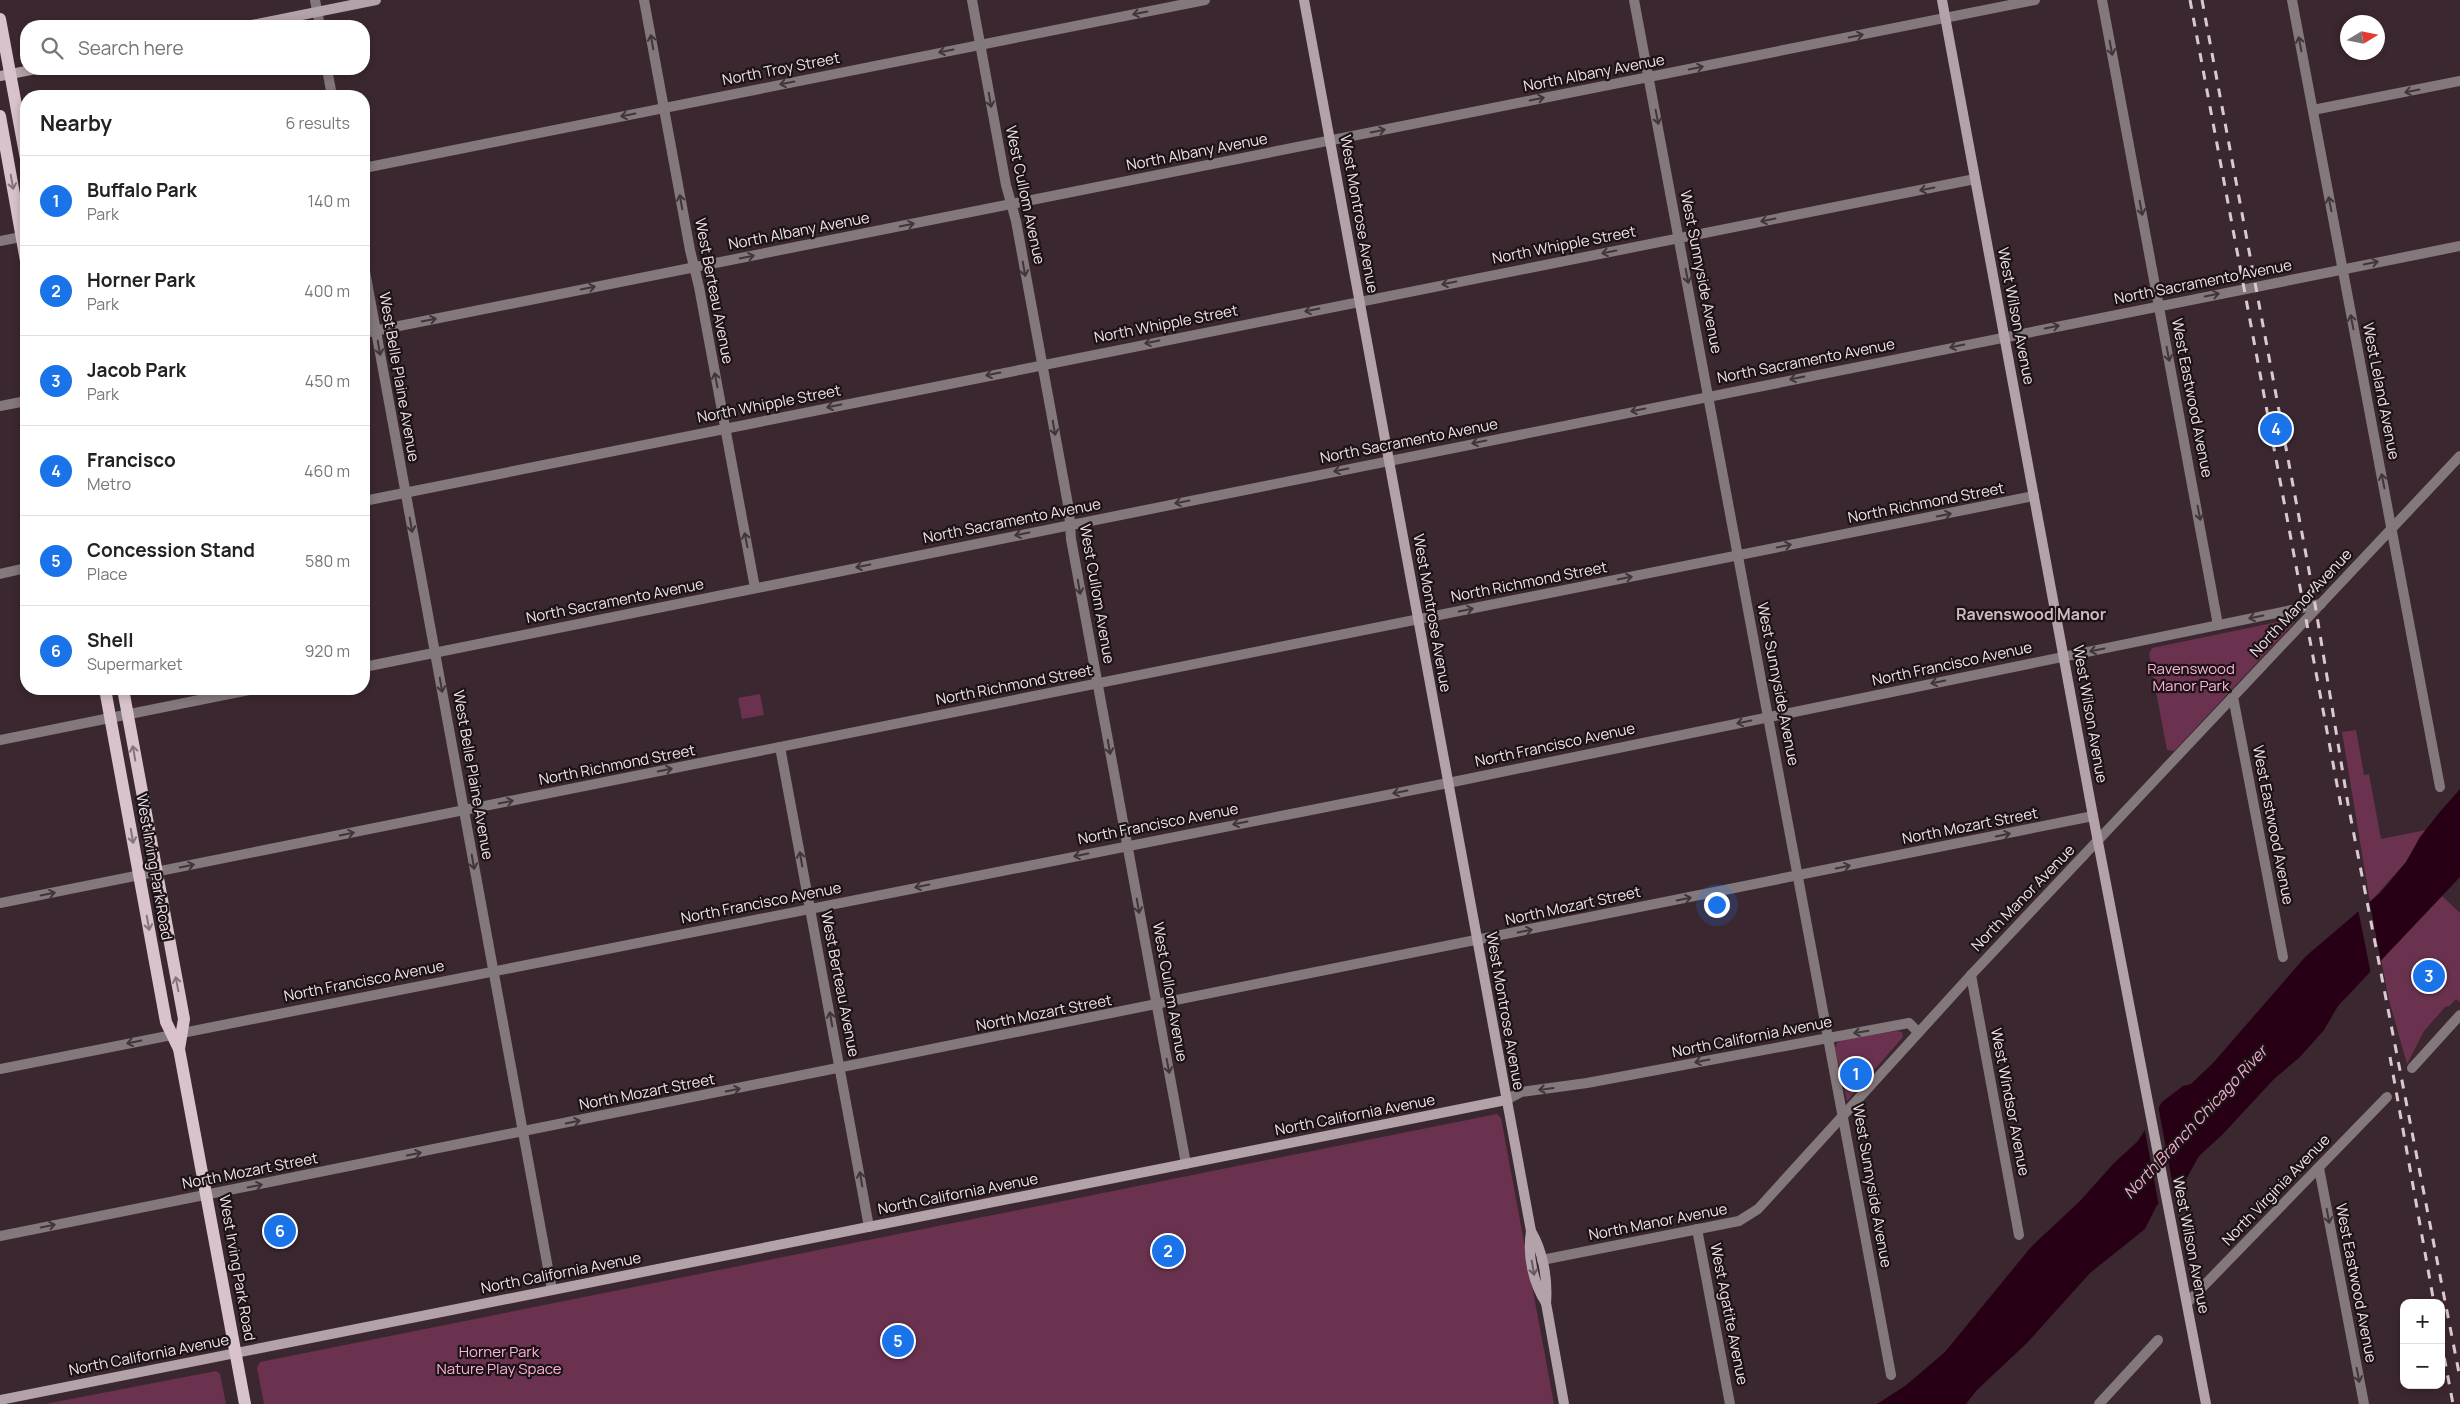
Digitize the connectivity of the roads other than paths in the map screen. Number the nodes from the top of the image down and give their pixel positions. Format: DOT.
graph roads {
  1 [pos="315,0"];
  2 [pos="376,0"];
  3 [pos="644,0"];
  4 [pos="972,0"];
  5 [pos="1205,0"];
  6 [pos="1304,0"];
  7 [pos="1634,0"];
  8 [pos="1942,0"];
  9 [pos="2035,0"];
  10 [pos="2102,0"];
  11 [pos="2292,0"];
  12 [pos="317,12"];
  13 [pos="0,18"];
  14 [pos="1945,18"];
  15 [pos="277,20"];
  16 [pos="319,20"];
  17 [pos="980,44"];
  18 [pos="20,72"];
  19 [pos="5,75"];
  20 [pos="329,75"];
  21 [pos="1649,77"];
  22 [pos="2460,81"];
  23 [pos="331,90"];
  24 [pos="664,108"];
  25 [pos="2313,110"];
  26 [pos="0,116"];
  27 [pos="20,135"];
  28 [pos="1330,141"];
  29 [pos="370,167"];
  30 [pos="1975,179"];
  31 [pos="1011,204"];
  32 [pos="20,216"];
  33 [pos="20,237"];
  34 [pos="1679,238"];
  35 [pos="0,241"];
  36 [pos="2460,246"];
  37 [pos="694,267"];
  38 [pos="2343,269"];
  39 [pos="370,298"];
  40 [pos="1359,301"];
  41 [pos="2159,306"];
  42 [pos="376,331"];
  43 [pos="370,332"];
  44 [pos="2004,336"];
  45 [pos="1042,364"];
  46 [pos="1709,396"];
  47 [pos="20,401"];
  48 [pos="0,406"];
  49 [pos="725,428"];
  50 [pos="2460,456"];
  51 [pos="1389,460"];
  52 [pos="405,492"];
  53 [pos="2034,496"];
  54 [pos="370,500"];
  55 [pos="1070,524"];
  56 [pos="2392,529"];
  57 [pos="1739,556"];
  58 [pos="20,569"];
  59 [pos="0,574"];
  60 [pos="755,588"];
  61 [pos="2321,604"];
  62 [pos="1418,620"];
  63 [pos="2218,625"];
  64 [pos="435,652"];
  65 [pos="2064,656"];
  66 [pos="370,666"];
  67 [pos="1097,684"];
  68 [pos="106,695"];
  69 [pos="124,695"];
  70 [pos="224,695"];
  71 [pos="2233,697"];
  72 [pos="127,714"];
  73 [pos="1769,717"];
  74 [pos="110,718"];
  75 [pos="0,740"];
  76 [pos="780,747"];
  77 [pos="1448,782"];
  78 [pos="2440,787"];
  79 [pos="464,811"];
  80 [pos="2093,816"];
  81 [pos="2098,841"];
  82 [pos="1127,846"];
  83 [pos="156,872"];
  84 [pos="140,876"];
  85 [pos="1799,876"];
  86 [pos="0,903"];
  87 [pos="810,908"];
  88 [pos="1477,941"];
  89 [pos="2283,957"];
  90 [pos="493,971"];
  91 [pos="1971,975"];
  92 [pos="1157,1006"];
  93 [pos="2460,1015"];
  94 [pos="1918,1032"];
  95 [pos="177,1033"];
  96 [pos="1829,1037"];
  97 [pos="2412,1068"];
  98 [pos="0,1069"];
  99 [pos="840,1069"];
  100 [pos="2387,1098"];
  101 [pos="1506,1100"];
  102 [pos="1843,1116"];
  103 [pos="523,1132"];
  104 [pos="1186,1164"];
  105 [pos="2319,1168"];
  106 [pos="207,1195"];
  107 [pos="870,1227"];
  108 [pos="1697,1229"];
  109 [pos="1531,1231"];
  110 [pos="2019,1235"];
  111 [pos="0,1236"];
  112 [pos="1545,1257"];
  113 [pos="552,1290"];
  114 [pos="1546,1302"];
  115 [pos="2187,1303"];
  116 [pos="2158,1340"];
  117 [pos="236,1354"];
  118 [pos="1891,1375"];
  119 [pos="0,1400"];
  120 [pos="245,1404"];
  121 [pos="1564,1404"];
  122 [pos="1730,1404"];
  123 [pos="2099,1404"];
  124 [pos="2206,1404"];
  125 [pos="2364,1404"];
  1 -- 12 [label="street"];
  2 -- 12 [label="street"];
  24 -- 3 [label="street, West Berteau Avenue, one-way"];
  4 -- 17 [label="street, West Cullom Avenue"];
  5 -- 17 [label="street, North Troy Street, one-way"];
  6 -- 28 [label="street, West Montrose Avenue"];
  7 -- 21 [label="street, West Sunnyside Avenue"];
  8 -- 14 [label="street, West Wilson Avenue"];
  9 -- 14 [label="street, North Albany Avenue"];
  10 -- 41 [label="street, West Eastwood Avenue, one-way"];
  25 -- 11 [label="street, West Leland Avenue, one-way"];
  12 -- 15 [label="street"];
  12 -- 16 [label="street"];
  13 -- 19 [label="main road"];
  21 -- 14 [label="street, North Albany Avenue, one-way"];
  14 -- 30 [label="street, West Wilson Avenue"];
  17 -- 24 [label="street, North Troy Street, one-way"];
  17 -- 31 [label="street, West Cullom Avenue, one-way"];
  18 -- 19 [label="street"];
  19 -- 27 [label="main road"];
  20 -- 23 [label="street"];
  28 -- 21 [label="street, North Albany Avenue, one-way"];
  21 -- 34 [label="street, West Sunnyside Avenue, one-way"];
  22 -- 25 [label="street, one-way"];
  24 -- 29 [label="street, North Troy Street, one-way"];
  37 -- 24 [label="street, West Berteau Avenue, one-way"];
  38 -- 25 [label="street, West Leland Avenue, one-way"];
  26 -- 32 [label="main road, one-way"];
  28 -- 31 [label="street, North Albany Avenue"];
  28 -- 40 [label="street, West Montrose Avenue"];
  30 -- 34 [label="street, North Whipple Street, one-way"];
  30 -- 44 [label="street, West Wilson Avenue"];
  37 -- 31 [label="street, North Albany Avenue, one-way"];
  31 -- 45 [label="street, West Cullom Avenue, one-way"];
  33 -- 35 [label="street"];
  34 -- 40 [label="street, North Whipple Street, one-way"];
  34 -- 46 [label="street, West Sunnyside Avenue, one-way"];
  38 -- 36 [label="street, North Sacramento Avenue, one-way"];
  42 -- 37 [label="street, North Albany Avenue, one-way"];
  49 -- 37 [label="street, West Berteau Avenue, one-way"];
  41 -- 38 [label="street, North Sacramento Avenue, one-way"];
  56 -- 38 [label="street, West Leland Avenue, one-way"];
  39 -- 42 [label="street, West Belle Plaine Avenue"];
  40 -- 45 [label="street, North Whipple Street, one-way"];
  40 -- 51 [label="street, West Montrose Avenue"];
  44 -- 41 [label="street, North Sacramento Avenue, one-way"];
  41 -- 63 [label="street, West Eastwood Avenue, one-way"];
  42 -- 43 [label="street, North Albany Avenue"];
  42 -- 52 [label="street, West Belle Plaine Avenue, one-way"];
  44 -- 46 [label="street, North Sacramento Avenue, one-way"];
  44 -- 53 [label="street, West Wilson Avenue"];
  45 -- 49 [label="street, North Whipple Street, one-way"];
  45 -- 55 [label="street, West Cullom Avenue, one-way"];
  46 -- 51 [label="street, North Sacramento Avenue, one-way"];
  46 -- 57 [label="street, West Sunnyside Avenue"];
  47 -- 48 [label="street"];
  49 -- 52 [label="street, North Whipple Street"];
  60 -- 49 [label="street, West Berteau Avenue, one-way"];
  50 -- 56 [label="street, North Manor Avenue"];
  51 -- 55 [label="street, North Sacramento Avenue, one-way"];
  51 -- 62 [label="street, West Montrose Avenue"];
  52 -- 54 [label="street, North Whipple Street"];
  52 -- 64 [label="street, West Belle Plaine Avenue, one-way"];
  57 -- 53 [label="street, North Richmond Street, one-way"];
  53 -- 65 [label="street, West Wilson Avenue"];
  55 -- 60 [label="street, North Sacramento Avenue, one-way"];
  55 -- 67 [label="street, West Cullom Avenue, one-way"];
  56 -- 61 [label="street, North Manor Avenue"];
  56 -- 78 [label="street, West Leland Avenue"];
  62 -- 57 [label="street, North Richmond Street, one-way"];
  57 -- 73 [label="street, West Sunnyside Avenue"];
  58 -- 59 [label="street"];
  60 -- 64 [label="street, North Sacramento Avenue"];
  61 -- 63 [label="street, North Francisco Avenue, one-way"];
  61 -- 71 [label="street, North Manor Avenue"];
  62 -- 67 [label="street, North Richmond Street"];
  62 -- 77 [label="street, West Montrose Avenue"];
  63 -- 65 [label="street, North Francisco Avenue, one-way"];
  64 -- 66 [label="street, North Sacramento Avenue"];
  64 -- 79 [label="street, West Belle Plaine Avenue, one-way"];
  65 -- 73 [label="street, North Francisco Avenue, one-way"];
  65 -- 80 [label="street, West Wilson Avenue"];
  67 -- 76 [label="street, North Richmond Street"];
  67 -- 82 [label="street, West Cullom Avenue, one-way"];
  68 -- 74 [label="main road, West Irving Park Road"];
  69 -- 72 [label="main road, West Irving Park Road"];
  70 -- 72 [label="street"];
  71 -- 81 [label="street, North Manor Avenue"];
  71 -- 89 [label="street, West Eastwood Avenue"];
  72 -- 74 [label="street"];
  83 -- 72 [label="main road, West Irving Park Road, one-way"];
  73 -- 77 [label="street, North Francisco Avenue, one-way"];
  73 -- 85 [label="street, West Sunnyside Avenue"];
  74 -- 75 [label="street"];
  74 -- 84 [label="main road, West Irving Park Road, one-way"];
  79 -- 76 [label="street, North Richmond Street, one-way"];
  87 -- 76 [label="street, West Berteau Avenue, one-way"];
  77 -- 82 [label="street, North Francisco Avenue, one-way"];
  77 -- 88 [label="street, West Montrose Avenue"];
  83 -- 79 [label="street, North Richmond Street, one-way"];
  79 -- 90 [label="street, West Belle Plaine Avenue, one-way"];
  80 -- 81 [label="street, West Wilson Avenue"];
  85 -- 80 [label="street, North Mozart Street, one-way"];
  81 -- 91 [label="street, North Manor Avenue"];
  81 -- 115 [label="street, West Wilson Avenue"];
  82 -- 87 [label="street, North Francisco Avenue, one-way"];
  82 -- 92 [label="street, West Cullom Avenue, one-way"];
  83 -- 84 [label="street, North Richmond Street"];
  95 -- 83 [label="main road, West Irving Park Road, one-way"];
  86 -- 84 [label="street, North Richmond Street, one-way"];
  84 -- 95 [label="main road, West Irving Park Road, one-way"];
  88 -- 85 [label="street, North Mozart Street, one-way"];
  85 -- 96 [label="street, West Sunnyside Avenue"];
  87 -- 90 [label="street, North Francisco Avenue"];
  99 -- 87 [label="street, West Berteau Avenue, one-way"];
  88 -- 92 [label="street, North Mozart Street"];
  88 -- 101 [label="street, West Montrose Avenue"];
  90 -- 95 [label="street, North Francisco Avenue"];
  90 -- 103 [label="street, West Belle Plaine Avenue"];
  91 -- 94 [label="street, North Manor Avenue"];
  91 -- 110 [label="street, West Windsor Avenue"];
  92 -- 99 [label="street, North Mozart Street"];
  92 -- 104 [label="street, West Cullom Avenue, one-way"];
  93 -- 97 [label="street"];
  94 -- 96 [label="street, North California Avenue, one-way"];
  94 -- 102 [label="street, North Manor Avenue"];
  95 -- 98 [label="street, North Francisco Avenue, one-way"];
  95 -- 106 [label="main road, West Irving Park Road"];
  96 -- 101 [label="street, North California Avenue, one-way"];
  96 -- 102 [label="street, West Sunnyside Avenue"];
  103 -- 99 [label="street, North Mozart Street, one-way"];
  107 -- 99 [label="street, West Berteau Avenue, one-way"];
  100 -- 105 [label="street, North Virginia Avenue"];
  101 -- 104 [label="street, North California Avenue"];
  101 -- 109 [label="street, West Montrose Avenue"];
  102 -- 108 [label="street, North Manor Avenue"];
  102 -- 118 [label="street, West Sunnyside Avenue"];
  106 -- 103 [label="street, North Mozart Street, one-way"];
  103 -- 113 [label="street, West Belle Plaine Avenue"];
  104 -- 107 [label="street, North California Avenue"];
  105 -- 115 [label="street, North Virginia Avenue"];
  105 -- 125 [label="street, West Eastwood Avenue, one-way"];
  111 -- 106 [label="street, North Mozart Street, one-way"];
  106 -- 117 [label="main road, West Irving Park Road"];
  107 -- 113 [label="street, North California Avenue"];
  108 -- 112 [label="street, North Manor Avenue"];
  108 -- 122 [label="street, West Agatite Avenue"];
  109 -- 112 [label="street, West Montrose Avenue"];
  109 -- 114 [label="street, West Montrose Avenue, one-way"];
  112 -- 114 [label="street, West Montrose Avenue"];
  113 -- 117 [label="street, North California Avenue"];
  114 -- 121 [label="street, West Montrose Avenue"];
  115 -- 124 [label="street, West Wilson Avenue"];
  116 -- 123 [label="street"];
  117 -- 119 [label="street, North California Avenue"];
  117 -- 120 [label="main road, West Irving Park Road"];
}
